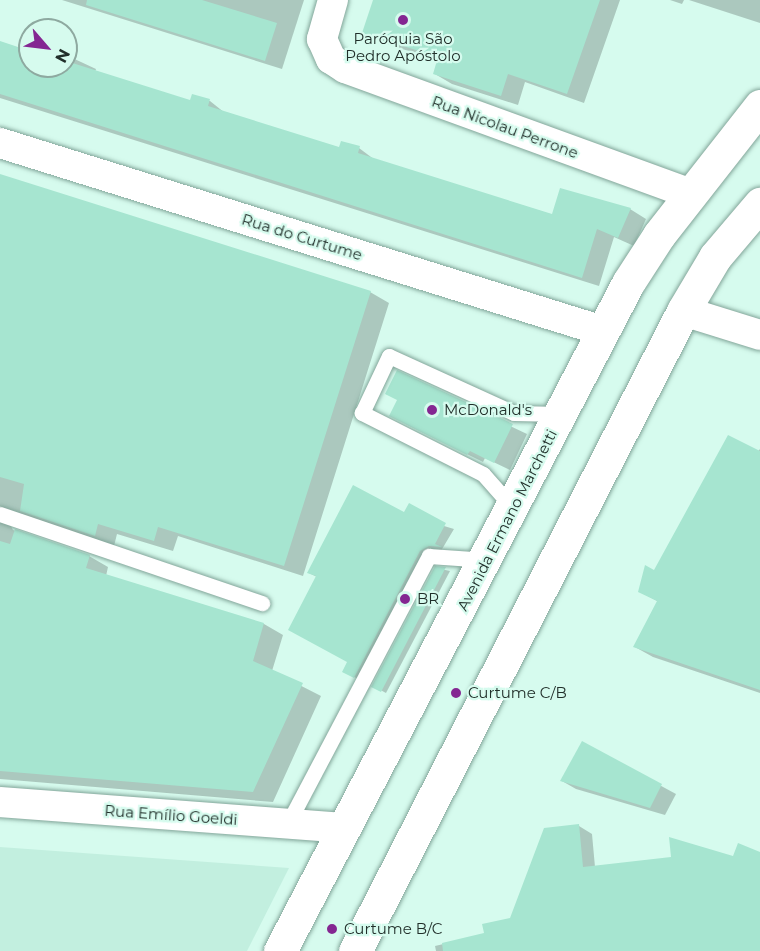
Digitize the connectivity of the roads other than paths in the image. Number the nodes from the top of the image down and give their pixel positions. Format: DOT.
graph roads {
  1 [pos="333,0"];
  2 [pos="757,113"];
  3 [pos="0,143"];
  4 [pos="692,194"];
  5 [pos="760,204"];
  6 [pos="683,311"];
  7 [pos="603,331"];
  8 [pos="760,335"];
  9 [pos="561,414"];
  10 [pos="513,508"];
  11 [pos="0,514"];
  12 [pos="487,560"];
  13 [pos="262,603"];
  14 [pos="0,802"];
  15 [pos="288,823"];
  16 [pos="342,828"];
  17 [pos="280,951"];
  18 [pos="355,951"];
  1 -- 4 [label="street, Rua Nicolau Perrone"];
  2 -- 4 [label="main road, Avenida Ermano Marchetti"];
  3 -- 7 [label="street, Rua do Curtume"];
  4 -- 7 [label="main road, Avenida Ermano Marchetti"];
  5 -- 6 [label="main road"];
  6 -- 8 [label="street"];
  6 -- 18 [label="main road"];
  7 -- 9 [label="main road, Avenida Ermano Marchetti"];
  9 -- 10 [label="main road, Avenida Ermano Marchetti"];
  9 -- 10 [label="lane"];
  10 -- 12 [label="main road, Avenida Ermano Marchetti"];
  11 -- 13 [label="lane"];
  12 -- 15 [label="lane"];
  12 -- 16 [label="main road, Avenida Ermano Marchetti"];
  14 -- 15 [label="street, Rua Emílio Goeldi"];
  15 -- 16 [label="street, Rua Emílio Goeldi"];
  16 -- 17 [label="main road, Avenida Ermano Marchetti"];
}
